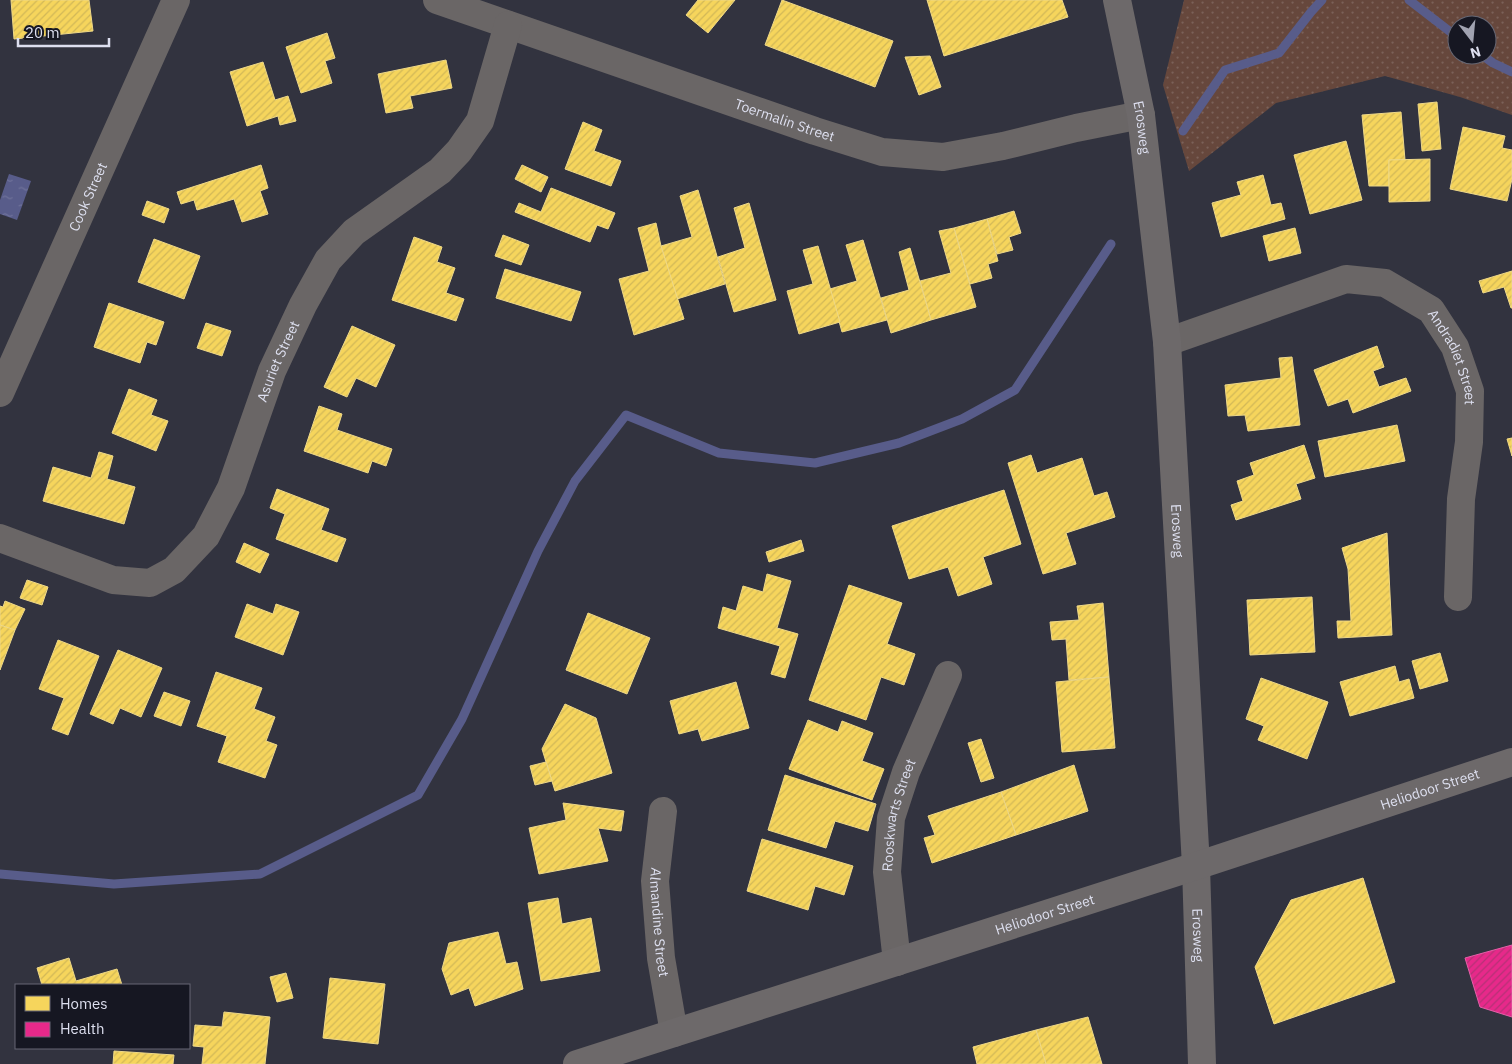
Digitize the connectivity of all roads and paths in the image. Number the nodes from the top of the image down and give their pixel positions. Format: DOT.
graph roads {
  1 [pos="176,0"];
  2 [pos="437,0"];
  3 [pos="1117,0"];
  4 [pos="508,25"];
  5 [pos="1141,115"];
  6 [pos="1167,342"];
  7 [pos="0,393"];
  8 [pos="0,538"];
  9 [pos="1458,597"];
  10 [pos="948,676"];
  11 [pos="1512,762"];
  12 [pos="664,811"];
  13 [pos="1196,866"];
  14 [pos="897,962"];
  15 [pos="674,1033"];
  16 [pos="577,1064"];
  17 [pos="1202,1064"];
  1 -- 7 [label="street, Cook Street"];
  2 -- 4 [label="street, Toermalin Street"];
  3 -- 5 [label="street, Erosweg"];
  4 -- 5 [label="street, Toermalin Street"];
  4 -- 8 [label="street, Asuriet Street"];
  5 -- 6 [label="street, Erosweg"];
  6 -- 9 [label="street, Andradiet Street"];
  6 -- 13 [label="street, Erosweg"];
  10 -- 14 [label="street, Rooskwarts Street"];
  11 -- 13 [label="street, Heliodoor Street"];
  12 -- 15 [label="street, Almandine Street"];
  13 -- 14 [label="street, Heliodoor Street"];
  13 -- 17 [label="street, Erosweg"];
  14 -- 15 [label="street, Heliodoor Street"];
  15 -- 16 [label="street, Heliodoor Street"];
}
